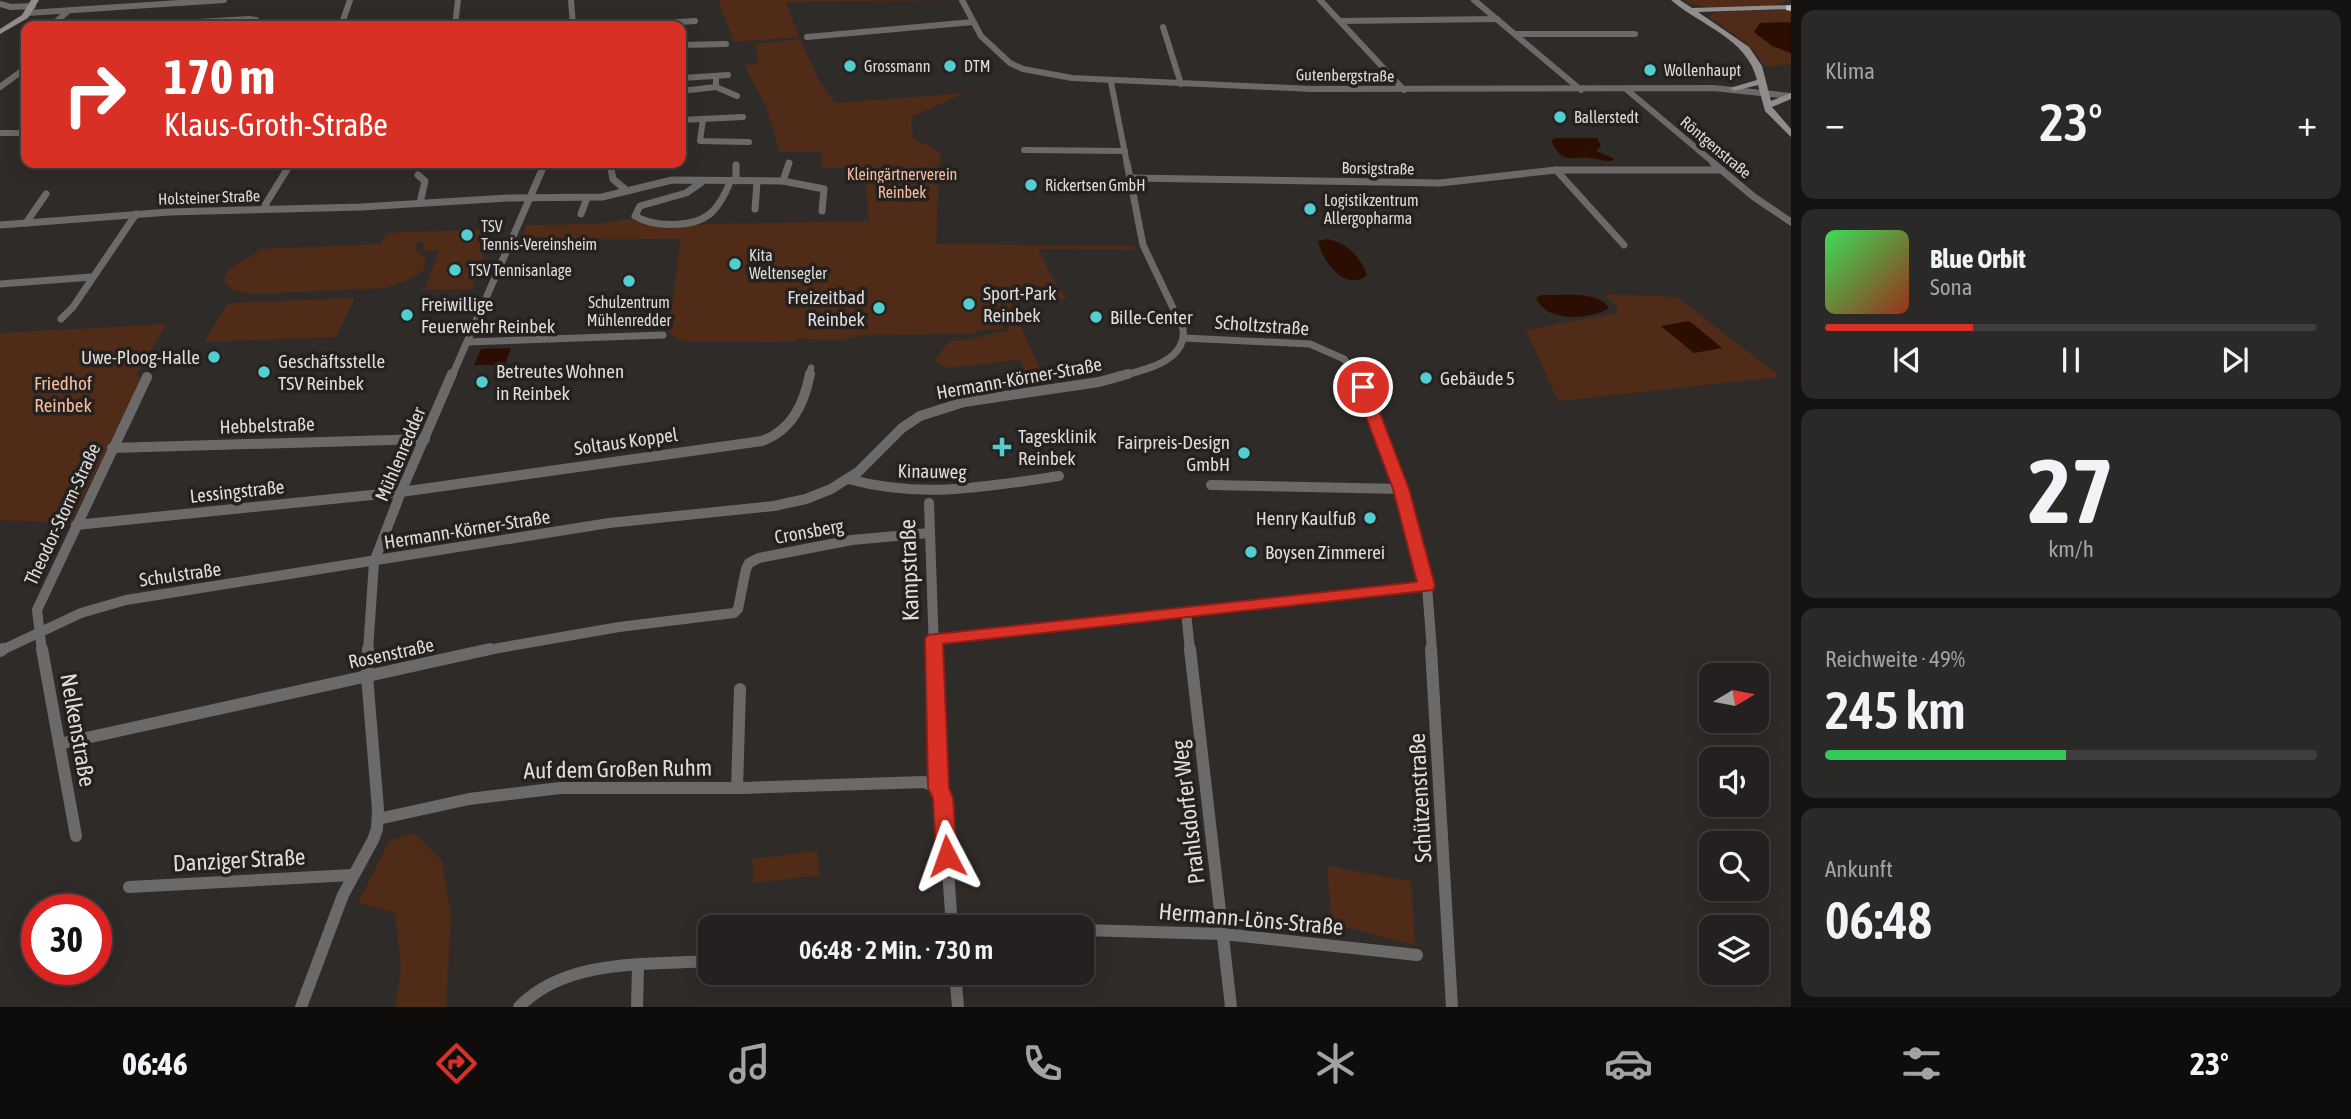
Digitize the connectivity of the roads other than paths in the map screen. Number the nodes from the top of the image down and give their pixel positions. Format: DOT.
graph roads {
  1 [pos="224,0"];
  2 [pos="350,0"];
  3 [pos="458,0"];
  4 [pos="571,0"];
  5 [pos="962,0"];
  6 [pos="1320,0"];
  7 [pos="1474,0"];
  8 [pos="1675,0"];
  9 [pos="204,1"];
  10 [pos="0,4"];
  11 [pos="171,4"];
  12 [pos="32,6"];
  13 [pos="1791,8"];
  14 [pos="1691,10"];
  15 [pos="1734,10"];
  16 [pos="68,12"];
  17 [pos="1712,12"];
  18 [pos="1497,19"];
  19 [pos="57,21"];
  20 [pos="165,21"];
  21 [pos="221,21"];
  22 [pos="256,21"];
  23 [pos="343,21"];
  24 [pos="456,21"];
  25 [pos="573,21"];
  26 [pos="695,21"];
  27 [pos="1340,21"];
  28 [pos="1707,21"];
  29 [pos="686,22"];
  30 [pos="973,22"];
  31 [pos="1163,27"];
  32 [pos="0,32"];
  33 [pos="1515,34"];
  34 [pos="1635,34"];
  35 [pos="807,37"];
  36 [pos="726,44"];
  37 [pos="686,45"];
  38 [pos="21,72"];
  39 [pos="728,75"];
  40 [pos="686,78"];
  41 [pos="1111,82"];
  42 [pos="716,83"];
  43 [pos="1181,84"];
  44 [pos="0,88"];
  45 [pos="1719,88"];
  46 [pos="1734,88"];
  47 [pos="692,89"];
  48 [pos="1626,89"];
  49 [pos="1763,89"];
  50 [pos="686,90"];
  51 [pos="1404,90"];
  52 [pos="1581,90"];
  53 [pos="1791,95"];
  54 [pos="737,96"];
  55 [pos="698,101"];
  56 [pos="1766,106"];
  57 [pos="743,117"];
  58 [pos="703,119"];
  59 [pos="686,120"];
  60 [pos="21,132"];
  61 [pos="0,133"];
  62 [pos="1791,134"];
  63 [pos="749,142"];
  64 [pos="1024,150"];
  65 [pos="1125,151"];
  66 [pos="789,163"];
  67 [pos="736,165"];
  68 [pos="288,168"];
  69 [pos="543,168"];
  70 [pos="611,169"];
  71 [pos="1556,170"];
  72 [pos="1722,170"];
  73 [pos="418,174"];
  74 [pos="1130,178"];
  75 [pos="783,181"];
  76 [pos="702,182"];
  77 [pos="733,182"];
  78 [pos="757,182"];
  79 [pos="627,191"];
  80 [pos="46,194"];
  81 [pos="531,198"];
  82 [pos="587,198"];
  83 [pos="420,203"];
  84 [pos="268,209"];
  85 [pos="755,209"];
  86 [pos="822,211"];
  87 [pos="136,214"];
  88 [pos="581,214"];
  89 [pos="1791,222"];
  90 [pos="26,223"];
  91 [pos="0,225"];
  92 [pos="1624,245"];
  93 [pos="92,277"];
  94 [pos="0,284"];
  95 [pos="61,319"];
  96 [pos="663,335"];
  97 [pos="1184,338"];
  98 [pos="468,342"];
  99 [pos="811,368"];
  100 [pos="148,377"];
  101 [pos="425,439"];
  102 [pos="112,449"];
  103 [pos="1059,476"];
  104 [pos="848,479"];
  105 [pos="1211,485"];
  106 [pos="1401,489"];
  107 [pos="401,492"];
  108 [pos="929,503"];
  109 [pos="76,525"];
  110 [pos="929,533"];
  111 [pos="374,562"];
  112 [pos="1427,586"];
  113 [pos="1186,612"];
  114 [pos="734,613"];
  115 [pos="39,631"];
  116 [pos="934,639"];
  117 [pos="0,651"];
  118 [pos="367,676"];
  119 [pos="740,689"];
  120 [pos="59,744"];
  121 [pos="737,788"];
  122 [pos="939,788"];
  123 [pos="378,819"];
  124 [pos="76,836"];
  125 [pos="352,875"];
  126 [pos="129,887"];
  127 [pos="951,915"];
  128 [pos="1094,930"];
  129 [pos="1223,934"];
  130 [pos="1417,956"];
  131 [pos="698,962"];
  132 [pos="638,967"];
  133 [pos="956,985"];
  134 [pos="301,1007"];
  135 [pos="519,1007"];
  136 [pos="637,1007"];
  137 [pos="958,1007"];
  138 [pos="1231,1007"];
  139 [pos="1452,1007"];
  1 -- 9 [label="street"];
  2 -- 23 [label="street"];
  3 -- 24 [label="street"];
  4 -- 25 [label="street"];
  5 -- 30 [label="street, Gutenbergstraße"];
  6 -- 27 [label="street"];
  7 -- 18 [label="street"];
  8 -- 14 [label="main road"];
  9 -- 11 [label="street"];
  10 -- 12 [label="street"];
  11 -- 16 [label="street"];
  11 -- 20 [label="street"];
  12 -- 16 [label="street"];
  12 -- 32 [label="main road"];
  13 -- 15 [label="main road"];
  14 -- 15 [label="main road"];
  14 -- 17 [label="main road"];
  14 -- 28 [label="main road"];
  15 -- 17 [label="main road"];
  16 -- 19 [label="street"];
  17 -- 28 [label="main road"];
  18 -- 27 [label="street"];
  18 -- 33 [label="street"];
  21 -- 22 [label="street"];
  26 -- 29 [label="street"];
  27 -- 51 [label="street"];
  28 -- 49 [label="main road"];
  30 -- 35 [label="street"];
  30 -- 41 [label="street, Gutenbergstraße"];
  31 -- 43 [label="street"];
  33 -- 34 [label="street"];
  33 -- 52 [label="street"];
  36 -- 37 [label="street"];
  38 -- 44 [label="street"];
  39 -- 42 [label="street"];
  40 -- 42 [label="street"];
  41 -- 43 [label="street, Gutenbergstraße"];
  41 -- 65 [label="street"];
  42 -- 47 [label="street"];
  42 -- 54 [label="street"];
  43 -- 51 [label="street, Gutenbergstraße"];
  45 -- 46 [label="street"];
  45 -- 48 [label="street, Gutenbergstraße"];
  45 -- 49 [label="street, Gutenbergstraße"];
  46 -- 49 [label="main road"];
  47 -- 50 [label="street"];
  47 -- 55 [label="street"];
  48 -- 52 [label="street, Gutenbergstraße"];
  48 -- 72 [label="street, Röntgenstraße"];
  49 -- 53 [label="street, Gutenbergstraße"];
  49 -- 56 [label="main road"];
  51 -- 52 [label="street, Gutenbergstraße"];
  53 -- 56 [label="main road"];
  56 -- 62 [label="main road"];
  57 -- 58 [label="street"];
  58 -- 59 [label="street"];
  58 -- 63 [label="street"];
  60 -- 61 [label="street"];
  64 -- 65 [label="street"];
  65 -- 74 [label="street"];
  66 -- 75 [label="street"];
  67 -- 77 [label="street"];
  68 -- 84 [label="street"];
  69 -- 81 [label="street, Mühlenredder"];
  70 -- 79 [label="street"];
  71 -- 72 [label="street, Borsigstraße"];
  71 -- 74 [label="street, Borsigstraße"];
  71 -- 92 [label="street"];
  72 -- 89 [label="street, Röntgenstraße"];
  73 -- 83 [label="street"];
  74 -- 97 [label="street"];
  75 -- 78 [label="street, Holsteiner Straße"];
  75 -- 86 [label="street, Holsteiner Straße"];
  76 -- 77 [label="street, Holsteiner Straße"];
  76 -- 77 [label="street"];
  76 -- 79 [label="street, Holsteiner Straße"];
  77 -- 78 [label="street, Holsteiner Straße"];
  78 -- 85 [label="street"];
  79 -- 82 [label="street, Holsteiner Straße"];
  80 -- 90 [label="street"];
  81 -- 82 [label="street, Holsteiner Straße"];
  81 -- 83 [label="street, Holsteiner Straße"];
  81 -- 98 [label="street, Mühlenredder"];
  82 -- 88 [label="street"];
  83 -- 84 [label="street, Holsteiner Straße"];
  84 -- 87 [label="street, Holsteiner Straße"];
  87 -- 90 [label="street, Holsteiner Straße"];
  87 -- 93 [label="street"];
  90 -- 91 [label="street, Holsteiner Straße"];
  93 -- 94 [label="street"];
  93 -- 95 [label="street"];
  96 -- 98 [label="street"];
  97 -- 104 [label="street, Hermann-Körner-Straße"];
  97 -- 106 [label="street, Scholtzstraße"];
  98 -- 101 [label="street, Mühlenredder"];
  99 -- 107 [label="street, Soltaus Koppel"];
  100 -- 102 [label="street, Theodor-Storm-Straße"];
  101 -- 102 [label="street, Hebbelstraße"];
  101 -- 107 [label="street, Mühlenredder"];
  102 -- 109 [label="street, Theodor-Storm-Straße"];
  103 -- 104 [label="street, Kinauweg"];
  104 -- 111 [label="street, Hermann-Körner-Straße"];
  105 -- 106 [label="street"];
  106 -- 112 [label="street, Scholtzstraße"];
  107 -- 109 [label="street, Lessingstraße"];
  107 -- 111 [label="street, Mühlenredder"];
  108 -- 110 [label="street, Kampstraße"];
  109 -- 115 [label="street, Theodor-Storm-Straße"];
  110 -- 114 [label="street, Cronsberg"];
  110 -- 116 [label="street, Kampstraße"];
  111 -- 115 [label="street, Schulstraße"];
  111 -- 118 [label="street, Mühlenredder"];
  112 -- 113 [label="street"];
  112 -- 139 [label="street, Schützenstraße"];
  113 -- 116 [label="street"];
  113 -- 129 [label="street, Prahlsdorfer Weg"];
  114 -- 118 [label="street, Rosenstraße"];
  115 -- 117 [label="street, Schulstraße"];
  115 -- 120 [label="street, Nelkenstraße"];
  116 -- 122 [label="street, Kampstraße"];
  118 -- 120 [label="street, Rosenstraße"];
  118 -- 123 [label="street, Mühlenredder"];
  119 -- 121 [label="street"];
  120 -- 124 [label="street, Nelkenstraße"];
  121 -- 122 [label="street, Auf dem Großen Ruhm"];
  121 -- 123 [label="street, Auf dem Großen Ruhm"];
  122 -- 127 [label="street, Kampstraße"];
  123 -- 125 [label="street"];
  125 -- 126 [label="street, Danziger Straße"];
  125 -- 134 [label="street"];
  128 -- 129 [label="street, Hermann-Löns-Straße"];
  129 -- 130 [label="street, Hermann-Löns-Straße"];
  129 -- 138 [label="street, Prahlsdorfer Weg"];
  131 -- 132 [label="street"];
  132 -- 135 [label="street"];
  132 -- 136 [label="street"];
  133 -- 137 [label="street"];
}
